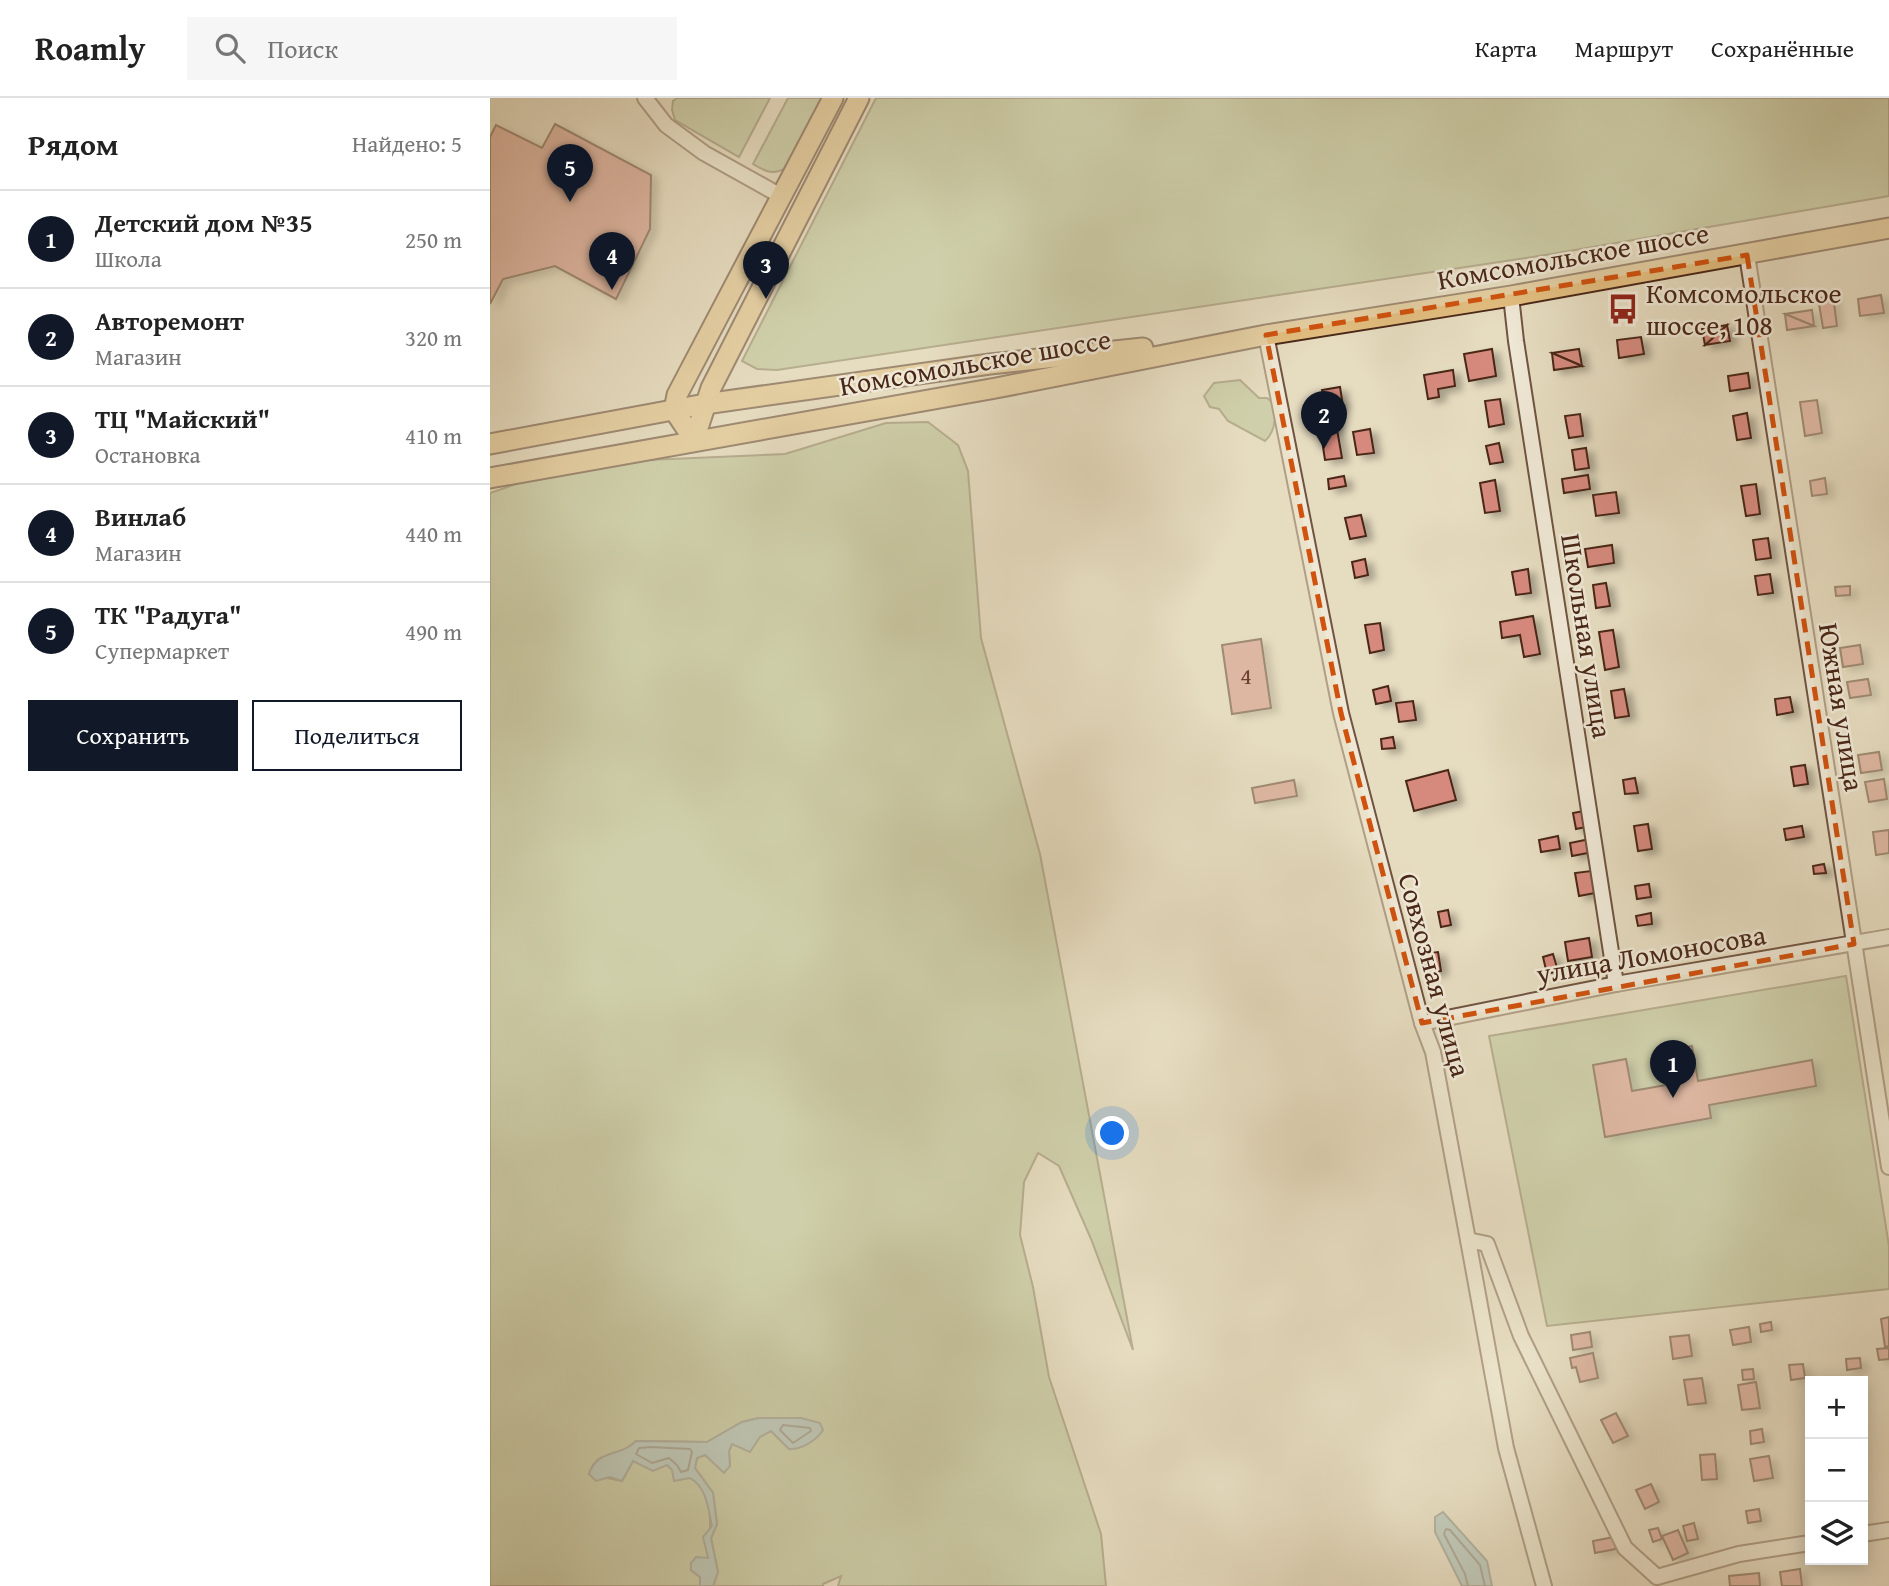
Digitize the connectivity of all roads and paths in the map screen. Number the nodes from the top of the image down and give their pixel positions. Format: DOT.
graph roads {
  1 [pos="645,98"];
  2 [pos="832,98"];
  3 [pos="859,98"];
  4 [pos="781,196"];
  5 [pos="802,208"];
  6 [pos="1889,228"];
  7 [pos="1747,255"];
  8 [pos="1511,296"];
  9 [pos="1266,335"];
  10 [pos="990,363"];
  11 [pos="996,388"];
  12 [pos="705,404"];
  13 [pos="674,410"];
  14 [pos="695,440"];
  15 [pos="490,443"];
  16 [pos="490,478"];
  17 [pos="1889,937"];
  18 [pos="1854,944"];
  19 [pos="1616,984"];
  20 [pos="1422,1023"];
  21 [pos="1889,1167"];
  22 [pos="1468,1240"];
  23 [pos="1889,1530"];
  24 [pos="1868,1533"];
  25 [pos="1805,1544"];
  26 [pos="1544,1586"];
  1 -- 4 [label="street"];
  2 -- 4 [label="main road"];
  3 -- 5 [label="main road"];
  4 -- 5 [label="main road"];
  4 -- 13 [label="main road"];
  5 -- 12 [label="main road"];
  6 -- 7 [label="main road, Комсомольское шоссе"];
  7 -- 8 [label="main road, Комсомольское шоссе"];
  7 -- 18 [label="street, Южная улица"];
  8 -- 9 [label="main road, Комсомольское шоссе"];
  8 -- 19 [label="street, Школьная улица"];
  9 -- 10 [label="main road, Комсомольское шоссе"];
  9 -- 11 [label="main road, Комсомольское шоссе"];
  9 -- 20 [label="street, Совхозная улица"];
  10 -- 11 [label="main road"];
  10 -- 12 [label="main road, Комсомольское шоссе"];
  11 -- 14 [label="main road, Комсомольское шоссе"];
  12 -- 13 [label="main road, Комсомольское шоссе"];
  12 -- 14 [label="main road"];
  13 -- 14 [label="main road"];
  13 -- 15 [label="main road, Комсомольское шоссе"];
  14 -- 16 [label="main road, Комсомольское шоссе"];
  17 -- 18 [label="street, улица Ломоносова"];
  18 -- 19 [label="street, улица Ломоносова"];
  18 -- 21 [label="street, Южная улица"];
  19 -- 20 [label="street, улица Ломоносова"];
  20 -- 22 [label="street, Совхозная улица"];
  22 -- 25 [label="street"];
  22 -- 26 [label="street, Совхозная улица"];
  23 -- 24 [label="street"];
}
